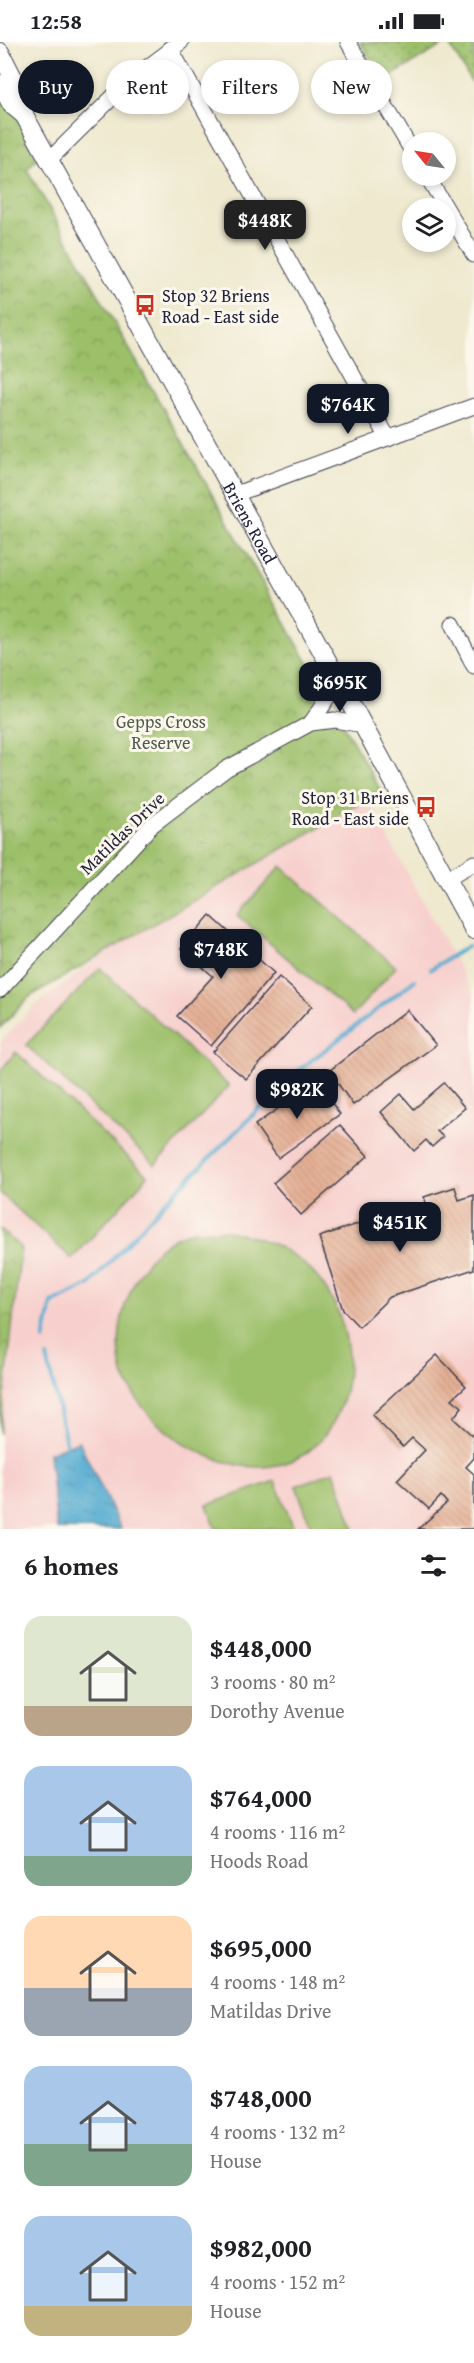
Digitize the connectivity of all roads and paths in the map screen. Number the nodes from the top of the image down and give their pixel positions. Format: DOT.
graph roads {
  1 [pos="348,42"];
  2 [pos="176,45"];
  3 [pos="0,52"];
  4 [pos="2,89"];
  5 [pos="24,116"];
  6 [pos="402,134"];
  7 [pos="48,161"];
  8 [pos="433,186"];
  9 [pos="474,255"];
  10 [pos="474,406"];
  11 [pos="388,438"];
  12 [pos="233,495"];
  13 [pos="453,624"];
  14 [pos="474,666"];
  15 [pos="339,682"];
  16 [pos="311,723"];
  17 [pos="363,725"];
  18 [pos="474,863"];
  19 [pos="447,879"];
  20 [pos="474,930"];
  21 [pos="0,990"];
  1 -- 6 [label="street"];
  2 -- 7 [label="street"];
  2 -- 11 [label="street"];
  3 -- 5 [label="main road, Briens Road"];
  4 -- 5 [label="main road, Briens Road"];
  5 -- 7 [label="main road, Briens Road"];
  7 -- 12 [label="main road, Briens Road"];
  8 -- 9 [label="street"];
  10 -- 11 [label="street"];
  11 -- 12 [label="street"];
  12 -- 15 [label="main road, Briens Road"];
  13 -- 14 [label="street"];
  15 -- 16 [label="street"];
  15 -- 17 [label="main road, Briens Road"];
  16 -- 17 [label="street, Matildas Drive"];
  16 -- 21 [label="street, Matildas Drive"];
  17 -- 19 [label="main road, Briens Road"];
  18 -- 19 [label="street"];
  19 -- 20 [label="main road, Briens Road"];
}
